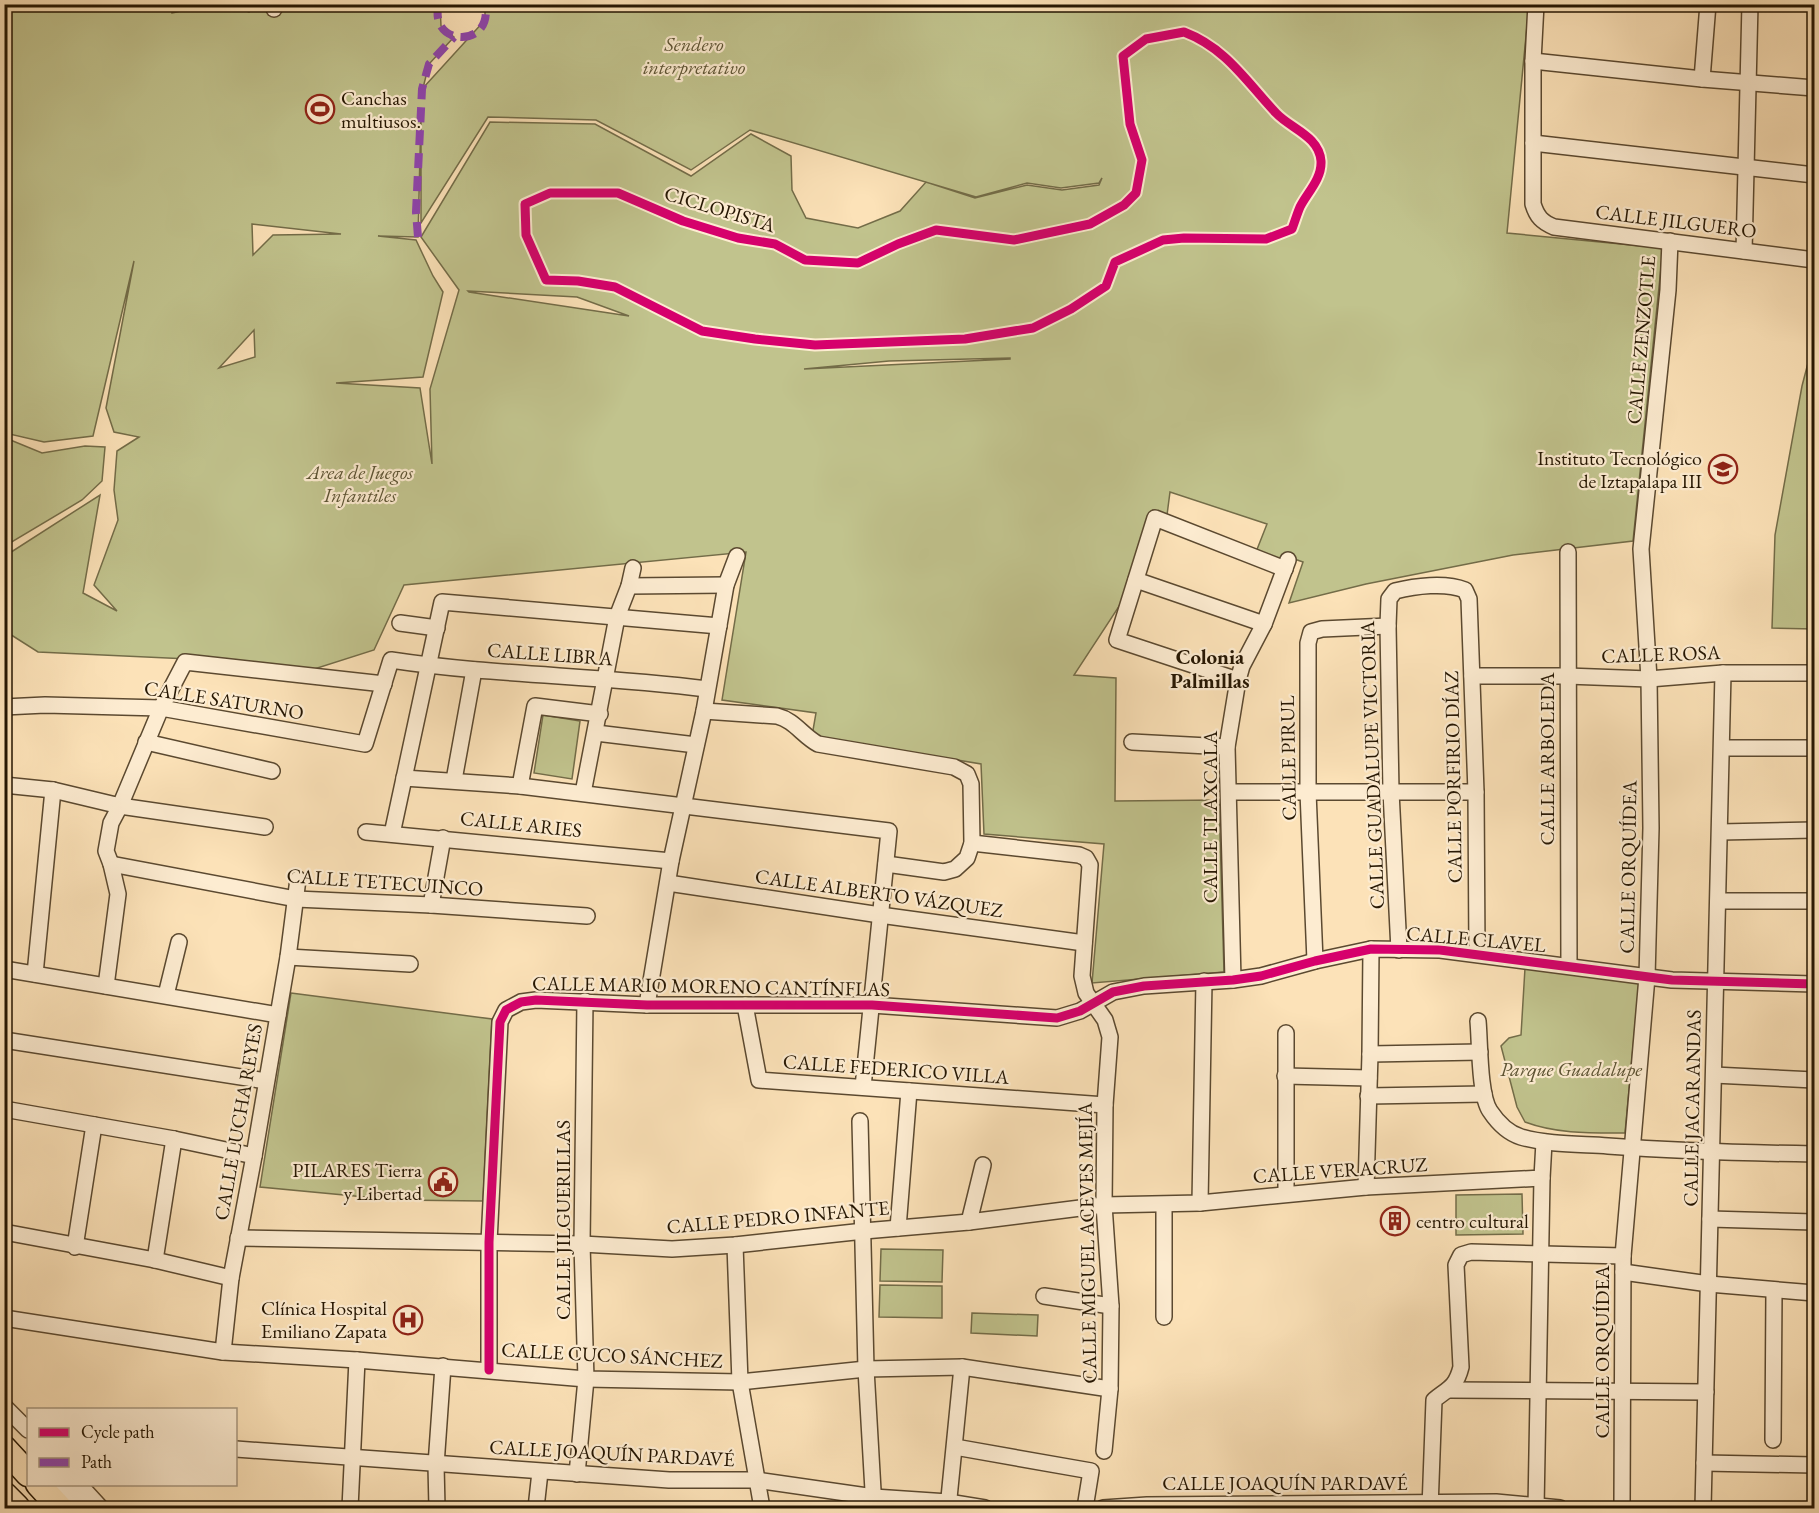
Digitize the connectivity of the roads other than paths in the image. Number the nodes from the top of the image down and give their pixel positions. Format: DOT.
graph roads {
  1 [pos="1536,4"];
  2 [pos="1708,4"];
  3 [pos="1750,4"];
  4 [pos="1533,61"];
  5 [pos="1702,80"];
  6 [pos="1747,83"];
  7 [pos="1815,88"];
  8 [pos="1533,143"];
  9 [pos="1745,168"];
  10 [pos="1815,175"];
  11 [pos="1670,241"];
  12 [pos="1743,251"];
  13 [pos="1815,260"];
  14 [pos="1641,549"];
  15 [pos="1568,552"];
  16 [pos="737,556"];
  17 [pos="633,568"];
  18 [pos="1136,580"];
  19 [pos="726,585"];
  20 [pos="629,586"];
  21 [pos="1469,599"];
  22 [pos="617,617"];
  23 [pos="400,623"];
  24 [pos="1264,624"];
  25 [pos="719,626"];
  26 [pos="1388,626"];
  27 [pos="437,628"];
  28 [pos="428,666"];
  29 [pos="474,670"];
  30 [pos="1724,673"];
  31 [pos="1815,673"];
  32 [pos="1472,676"];
  33 [pos="1567,676"];
  34 [pos="607,679"];
  35 [pos="1649,679"];
  36 [pos="1238,680"];
  37 [pos="384,684"];
  38 [pos="707,688"];
  39 [pos="4,707"];
  40 [pos="161,708"];
  41 [pos="704,711"];
  42 [pos="600,714"];
  43 [pos="596,733"];
  44 [pos="146,742"];
  45 [pos="1132,742"];
  46 [pos="696,745"];
  47 [pos="1227,747"];
  48 [pos="1722,748"];
  49 [pos="1815,748"];
  50 [pos="272,771"];
  51 [pos="404,778"];
  52 [pos="454,780"];
  53 [pos="4,785"];
  54 [pos="520,786"];
  55 [pos="53,790"];
  56 [pos="1230,792"];
  57 [pos="1308,792"];
  58 [pos="1391,792"];
  59 [pos="1476,792"];
  60 [pos="583,793"];
  61 [pos="683,805"];
  62 [pos="120,806"];
  63 [pos="265,827"];
  64 [pos="1815,830"];
  65 [pos="366,832"];
  66 [pos="1720,832"];
  67 [pos="392,834"];
  68 [pos="443,838"];
  69 [pos="972,843"];
  70 [pos="671,861"];
  71 [pos="111,864"];
  72 [pos="886,864"];
  73 [pos="298,879"];
  74 [pos="668,883"];
  75 [pos="296,899"];
  76 [pos="1718,901"];
  77 [pos="1815,901"];
  78 [pos="431,905"];
  79 [pos="880,915"];
  80 [pos="587,916"];
  81 [pos="178,942"];
  82 [pos="1084,943"];
  83 [pos="1371,950"];
  84 [pos="1398,950"];
  85 [pos="1477,954"];
  86 [pos="288,957"];
  87 [pos="1315,961"];
  88 [pos="410,964"];
  89 [pos="1569,966"];
  90 [pos="4,969"];
  91 [pos="35,974"];
  92 [pos="1647,977"];
  93 [pos="1233,980"];
  94 [pos="1204,981"];
  95 [pos="1716,981"];
  96 [pos="1815,984"];
  97 [pos="106,986"];
  98 [pos="166,995"];
  99 [pos="585,1001"];
  100 [pos="1095,1003"];
  101 [pos="647,1005"];
  102 [pos="745,1005"];
  103 [pos="872,1005"];
  104 [pos="278,1015"];
  105 [pos="1478,1021"];
  106 [pos="1286,1033"];
  107 [pos="4,1040"];
  108 [pos="1480,1052"];
  109 [pos="1370,1054"];
  110 [pos="1714,1075"];
  111 [pos="1286,1076"];
  112 [pos="1369,1078"];
  113 [pos="1815,1080"];
  114 [pos="266,1081"];
  115 [pos="863,1087"];
  116 [pos="909,1091"];
  117 [pos="1484,1094"];
  118 [pos="1368,1096"];
  119 [pos="1105,1105"];
  120 [pos="4,1108"];
  121 [pos="860,1121"];
  122 [pos="94,1125"];
  123 [pos="174,1139"];
  124 [pos="1544,1142"];
  125 [pos="1633,1148"];
  126 [pos="1712,1152"];
  127 [pos="1815,1154"];
  128 [pos="254,1156"];
  129 [pos="983,1165"];
  130 [pos="1542,1178"];
  131 [pos="1365,1187"];
  132 [pos="1286,1194"];
  133 [pos="1200,1203"];
  134 [pos="1104,1205"];
  135 [pos="1164,1205"];
  136 [pos="1710,1219"];
  137 [pos="969,1222"];
  138 [pos="1815,1222"];
  139 [pos="898,1228"];
  140 [pos="864,1231"];
  141 [pos="4,1232"];
  142 [pos="238,1238"];
  143 [pos="489,1242"];
  144 [pos="582,1244"];
  145 [pos="735,1245"];
  146 [pos="75,1246"];
  147 [pos="1540,1254"];
  148 [pos="155,1260"];
  149 [pos="1623,1264"];
  150 [pos="231,1278"];
  151 [pos="1709,1284"];
  152 [pos="1774,1290"];
  153 [pos="1815,1293"];
  154 [pos="1044,1296"];
  155 [pos="1111,1306"];
  156 [pos="1164,1317"];
  157 [pos="4,1318"];
  158 [pos="223,1352"];
  159 [pos="357,1360"];
  160 [pos="443,1366"];
  161 [pos="962,1366"];
  162 [pos="866,1369"];
  163 [pos="489,1370"];
  164 [pos="586,1379"];
  165 [pos="740,1382"];
  166 [pos="1110,1389"];
  167 [pos="1450,1390"];
  168 [pos="1539,1390"];
  169 [pos="1623,1391"];
  170 [pos="1706,1392"];
  171 [pos="4,1406"];
  172 [pos="27,1429"];
  173 [pos="1773,1440"];
  174 [pos="955,1447"];
  175 [pos="4,1448"];
  176 [pos="237,1449"];
  177 [pos="1104,1451"];
  178 [pos="352,1459"];
  179 [pos="1704,1463"];
  180 [pos="436,1465"];
  181 [pos="1815,1465"];
  182 [pos="540,1472"];
  183 [pos="27,1473"];
  184 [pos="577,1474"];
  185 [pos="756,1480"];
  186 [pos="43,1486"];
  187 [pos="66,1491"];
  188 [pos="4,1496"];
  189 [pos="874,1503"];
  190 [pos="948,1505"];
  191 [pos="1430,1505"];
  192 [pos="1536,1507"];
  193 [pos="16,1509"];
  194 [pos="85,1509"];
  195 [pos="101,1509"];
  196 [pos="350,1509"];
  197 [pos="436,1509"];
  198 [pos="537,1509"];
  199 [pos="762,1509"];
  200 [pos="985,1509"];
  201 [pos="1085,1509"];
  202 [pos="1103,1509"];
  203 [pos="1560,1509"];
  204 [pos="1622,1509"];
  205 [pos="1703,1509"];
  1 -- 4 [label="street"];
  2 -- 5 [label="street"];
  3 -- 6 [label="street"];
  4 -- 5 [label="street"];
  4 -- 8 [label="street"];
  5 -- 6 [label="street"];
  6 -- 7 [label="street"];
  6 -- 9 [label="street"];
  8 -- 9 [label="street"];
  8 -- 11 [label="street, CALLE JILGUERO"];
  9 -- 10 [label="street"];
  9 -- 12 [label="street"];
  11 -- 12 [label="street, CALLE JILGUERO"];
  11 -- 14 [label="street, CALLE ZENZOTLE"];
  12 -- 13 [label="street, CALLE JILGUERO"];
  14 -- 35 [label="street, CALLE ORQUÍDEA"];
  15 -- 33 [label="street, CALLE ARBOLEDA"];
  16 -- 19 [label="street"];
  17 -- 20 [label="street"];
  18 -- 24 [label="street"];
  18 -- 24 [label="street, CALLE TLAXCALA"];
  18 -- 36 [label="street"];
  19 -- 20 [label="street"];
  19 -- 25 [label="street"];
  20 -- 22 [label="street"];
  21 -- 26 [label="street, CALLE GUADALUPE VICTORIA"];
  21 -- 32 [label="street, CALLE PORFIRIO DÍAZ"];
  22 -- 25 [label="street"];
  22 -- 27 [label="street"];
  22 -- 34 [label="street"];
  23 -- 27 [label="street"];
  24 -- 36 [label="street, CALLE TLAXCALA"];
  25 -- 38 [label="street"];
  26 -- 57 [label="street, CALLE PIRUL"];
  26 -- 58 [label="street, CALLE GUADALUPE VICTORIA"];
  27 -- 28 [label="street"];
  28 -- 29 [label="street, CALLE LIBRA"];
  28 -- 37 [label="street, CALLE LIBRA"];
  28 -- 51 [label="street"];
  29 -- 34 [label="street, CALLE LIBRA"];
  29 -- 52 [label="street"];
  30 -- 31 [label="street, CALLE ROSA"];
  30 -- 35 [label="street, CALLE ROSA"];
  30 -- 48 [label="street, CALLE JACARANDAS"];
  32 -- 33 [label="street, CALLE ROSA"];
  32 -- 59 [label="street, CALLE PORFIRIO DÍAZ"];
  33 -- 35 [label="street, CALLE ROSA"];
  33 -- 89 [label="street, CALLE ARBOLEDA"];
  34 -- 38 [label="street, CALLE LIBRA"];
  34 -- 42 [label="street"];
  35 -- 92 [label="street, CALLE ORQUÍDEA"];
  36 -- 47 [label="street, CALLE TLAXCALA"];
  37 -- 40 [label="street"];
  37 -- 40 [label="street, CALLE SATURNO"];
  38 -- 41 [label="street"];
  39 -- 40 [label="street, CALLE SATURNO"];
  40 -- 44 [label="street"];
  41 -- 46 [label="street"];
  41 -- 69 [label="street"];
  42 -- 43 [label="street"];
  42 -- 54 [label="street"];
  43 -- 46 [label="street"];
  43 -- 60 [label="street"];
  44 -- 50 [label="street"];
  44 -- 62 [label="street"];
  45 -- 47 [label="street"];
  46 -- 61 [label="street"];
  47 -- 56 [label="street, CALLE TLAXCALA"];
  48 -- 49 [label="street"];
  48 -- 66 [label="street, CALLE JACARANDAS"];
  51 -- 52 [label="street"];
  51 -- 67 [label="street"];
  52 -- 54 [label="street"];
  53 -- 55 [label="street"];
  54 -- 60 [label="street"];
  55 -- 62 [label="street"];
  55 -- 91 [label="street"];
  56 -- 57 [label="street"];
  56 -- 93 [label="street, CALLE TLAXCALA"];
  57 -- 58 [label="street"];
  57 -- 87 [label="street, CALLE PIRUL"];
  58 -- 59 [label="street"];
  58 -- 84 [label="street, CALLE GUADALUPE VICTORIA"];
  59 -- 85 [label="street, CALLE PORFIRIO DÍAZ"];
  60 -- 61 [label="street"];
  61 -- 70 [label="street"];
  61 -- 72 [label="street"];
  62 -- 63 [label="street"];
  62 -- 71 [label="street"];
  64 -- 66 [label="street"];
  65 -- 67 [label="street, CALLE ARIES"];
  66 -- 76 [label="street, CALLE JACARANDAS"];
  67 -- 68 [label="street, CALLE ARIES"];
  68 -- 70 [label="street, CALLE ARIES"];
  68 -- 78 [label="street"];
  69 -- 72 [label="street"];
  69 -- 82 [label="street, CALLE MIGUEL ACEVES MEJÍA"];
  70 -- 74 [label="street"];
  71 -- 75 [label="street, CALLE TETECUINCO"];
  71 -- 97 [label="street"];
  72 -- 79 [label="street"];
  73 -- 75 [label="street, CALLE LUCHA REYES"];
  74 -- 79 [label="street, CALLE ALBERTO VÁZQUEZ"];
  74 -- 101 [label="street"];
  75 -- 78 [label="street, CALLE TETECUINCO"];
  75 -- 86 [label="street, CALLE LUCHA REYES"];
  76 -- 77 [label="street"];
  76 -- 95 [label="street, CALLE JACARANDAS"];
  78 -- 80 [label="street, CALLE TETECUINCO"];
  79 -- 82 [label="street, CALLE ALBERTO VÁZQUEZ"];
  79 -- 103 [label="street"];
  81 -- 98 [label="street"];
  82 -- 100 [label="street, CALLE MIGUEL ACEVES MEJÍA"];
  83 -- 84 [label="street, CALLE CLAVEL"];
  83 -- 87 [label="street, CALLE CLAVEL"];
  83 -- 109 [label="street"];
  84 -- 85 [label="street, CALLE CLAVEL"];
  85 -- 89 [label="street, CALLE CLAVEL"];
  86 -- 88 [label="street"];
  86 -- 104 [label="street, CALLE LUCHA REYES"];
  87 -- 93 [label="street, CALLE CLAVEL"];
  89 -- 92 [label="street, CALLE CLAVEL"];
  90 -- 91 [label="street"];
  91 -- 97 [label="street"];
  92 -- 95 [label="street, CALLE CLAVEL"];
  92 -- 125 [label="street, CALLE ORQUÍDEA"];
  93 -- 94 [label="street, CALLE CLAVEL"];
  94 -- 100 [label="street, CALLE CLAVEL"];
  94 -- 133 [label="street"];
  95 -- 96 [label="street, CALLE CLAVEL"];
  95 -- 110 [label="street, CALLE JACARANDAS"];
  97 -- 98 [label="street"];
  98 -- 104 [label="street"];
  99 -- 101 [label="street, CALLE MARIO MORENO CANTÍNFLAS"];
  99 -- 143 [label="street, CALLE MARIO MORENO CANTÍNFLAS"];
  99 -- 144 [label="street, CALLE JILGUERILLAS"];
  100 -- 103 [label="street, CALLE MARIO MORENO CANTÍNFLAS"];
  100 -- 119 [label="street, CALLE MIGUEL ACEVES MEJÍA"];
  101 -- 102 [label="street, CALLE MARIO MORENO CANTÍNFLAS"];
  102 -- 103 [label="street, CALLE MARIO MORENO CANTÍNFLAS"];
  102 -- 115 [label="street, CALLE FEDERICO VILLA"];
  103 -- 115 [label="street"];
  104 -- 114 [label="street, CALLE LUCHA REYES"];
  105 -- 108 [label="street"];
  106 -- 111 [label="street"];
  107 -- 114 [label="street"];
  108 -- 109 [label="street"];
  108 -- 117 [label="street"];
  109 -- 112 [label="street"];
  110 -- 113 [label="street"];
  110 -- 126 [label="street, CALLE JACARANDAS"];
  111 -- 112 [label="street"];
  111 -- 132 [label="street"];
  112 -- 118 [label="street"];
  114 -- 128 [label="street, CALLE LUCHA REYES"];
  115 -- 116 [label="street, CALLE FEDERICO VILLA"];
  116 -- 119 [label="street, CALLE FEDERICO VILLA"];
  116 -- 139 [label="street"];
  117 -- 118 [label="street"];
  117 -- 124 [label="street"];
  118 -- 131 [label="street"];
  119 -- 134 [label="street, CALLE MIGUEL ACEVES MEJÍA"];
  120 -- 122 [label="street"];
  121 -- 140 [label="street"];
  122 -- 123 [label="street"];
  122 -- 146 [label="street"];
  123 -- 128 [label="street"];
  123 -- 148 [label="street"];
  124 -- 125 [label="street"];
  124 -- 130 [label="street"];
  125 -- 126 [label="street"];
  125 -- 149 [label="street, CALLE ORQUÍDEA"];
  126 -- 127 [label="street"];
  126 -- 136 [label="street, CALLE JACARANDAS"];
  128 -- 142 [label="street, CALLE LUCHA REYES"];
  129 -- 137 [label="street"];
  130 -- 131 [label="street, CALLE VERACRUZ"];
  130 -- 147 [label="street"];
  131 -- 132 [label="street, CALLE VERACRUZ"];
  132 -- 133 [label="street, CALLE VERACRUZ"];
  133 -- 135 [label="street, CALLE VERACRUZ"];
  134 -- 135 [label="street, CALLE VERACRUZ"];
  134 -- 137 [label="street, CALLE PEDRO INFANTE"];
  134 -- 155 [label="street, CALLE MIGUEL ACEVES MEJÍA"];
  135 -- 156 [label="street"];
  136 -- 138 [label="street"];
  136 -- 151 [label="street, CALLE JACARANDAS"];
  137 -- 139 [label="street, CALLE PEDRO INFANTE"];
  139 -- 140 [label="street, CALLE PEDRO INFANTE"];
  140 -- 145 [label="street, CALLE PEDRO INFANTE"];
  140 -- 162 [label="street"];
  141 -- 146 [label="street"];
  142 -- 143 [label="street, CALLE PEDRO INFANTE"];
  142 -- 150 [label="street, CALLE LUCHA REYES"];
  143 -- 144 [label="street, CALLE PEDRO INFANTE"];
  143 -- 163 [label="street, CALLE MARIO MORENO CANTÍNFLAS"];
  144 -- 145 [label="street, CALLE PEDRO INFANTE"];
  144 -- 164 [label="street, CALLE JILGUERILLAS"];
  145 -- 165 [label="street"];
  146 -- 148 [label="street"];
  147 -- 149 [label="street"];
  147 -- 167 [label="street"];
  147 -- 168 [label="street"];
  148 -- 150 [label="street"];
  149 -- 151 [label="street"];
  149 -- 169 [label="street, CALLE ORQUÍDEA"];
  150 -- 158 [label="street, CALLE LUCHA REYES"];
  151 -- 152 [label="street"];
  151 -- 170 [label="street, CALLE JACARANDAS"];
  152 -- 153 [label="street"];
  152 -- 173 [label="street"];
  154 -- 155 [label="street"];
  155 -- 166 [label="street, CALLE MIGUEL ACEVES MEJÍA"];
  157 -- 158 [label="street, CALLE CUCO SÁNCHEZ"];
  158 -- 159 [label="street, CALLE CUCO SÁNCHEZ"];
  159 -- 160 [label="street, CALLE CUCO SÁNCHEZ"];
  159 -- 178 [label="street"];
  160 -- 163 [label="street, CALLE CUCO SÁNCHEZ"];
  160 -- 180 [label="street"];
  161 -- 162 [label="street, CALLE CUCO SÁNCHEZ"];
  161 -- 166 [label="street, CALLE CUCO SÁNCHEZ"];
  161 -- 174 [label="street"];
  162 -- 165 [label="street, CALLE CUCO SÁNCHEZ"];
  162 -- 189 [label="street"];
  163 -- 164 [label="street, CALLE CUCO SÁNCHEZ"];
  164 -- 165 [label="street, CALLE CUCO SÁNCHEZ"];
  164 -- 184 [label="street, CALLE JILGUERILLAS"];
  165 -- 185 [label="street"];
  166 -- 177 [label="street, CALLE MIGUEL ACEVES MEJÍA"];
  167 -- 168 [label="street"];
  167 -- 191 [label="street"];
  168 -- 169 [label="street"];
  168 -- 192 [label="street"];
  169 -- 170 [label="street"];
  169 -- 204 [label="street, CALLE ORQUÍDEA"];
  170 -- 179 [label="street, CALLE JACARANDAS"];
  171 -- 172 [label="street"];
  174 -- 190 [label="street"];
  174 -- 201 [label="street"];
  175 -- 183 [label="highway"];
  176 -- 178 [label="street, CALLE JOAQUÍN PARDAVÉ"];
  178 -- 180 [label="street, CALLE JOAQUÍN PARDAVÉ"];
  178 -- 196 [label="street"];
  179 -- 181 [label="street"];
  179 -- 205 [label="street, CALLE JACARANDAS"];
  180 -- 182 [label="street, CALLE JOAQUÍN PARDAVÉ"];
  180 -- 197 [label="street"];
  182 -- 184 [label="street, CALLE JOAQUÍN PARDAVÉ"];
  182 -- 198 [label="street"];
  184 -- 185 [label="street, CALLE JOAQUÍN PARDAVÉ"];
  185 -- 189 [label="street, CALLE JOAQUÍN PARDAVÉ"];
  185 -- 199 [label="street"];
  186 -- 187 [label="highway"];
  187 -- 194 [label="street"];
  187 -- 195 [label="street"];
  188 -- 193 [label="highway"];
  189 -- 190 [label="street, CALLE JOAQUÍN PARDAVÉ"];
  190 -- 200 [label="street, CALLE JOAQUÍN PARDAVÉ"];
  191 -- 192 [label="street, CALLE JOAQUÍN PARDAVÉ"];
  191 -- 202 [label="street, CALLE JOAQUÍN PARDAVÉ"];
  192 -- 203 [label="street, CALLE JOAQUÍN PARDAVÉ"];
}
